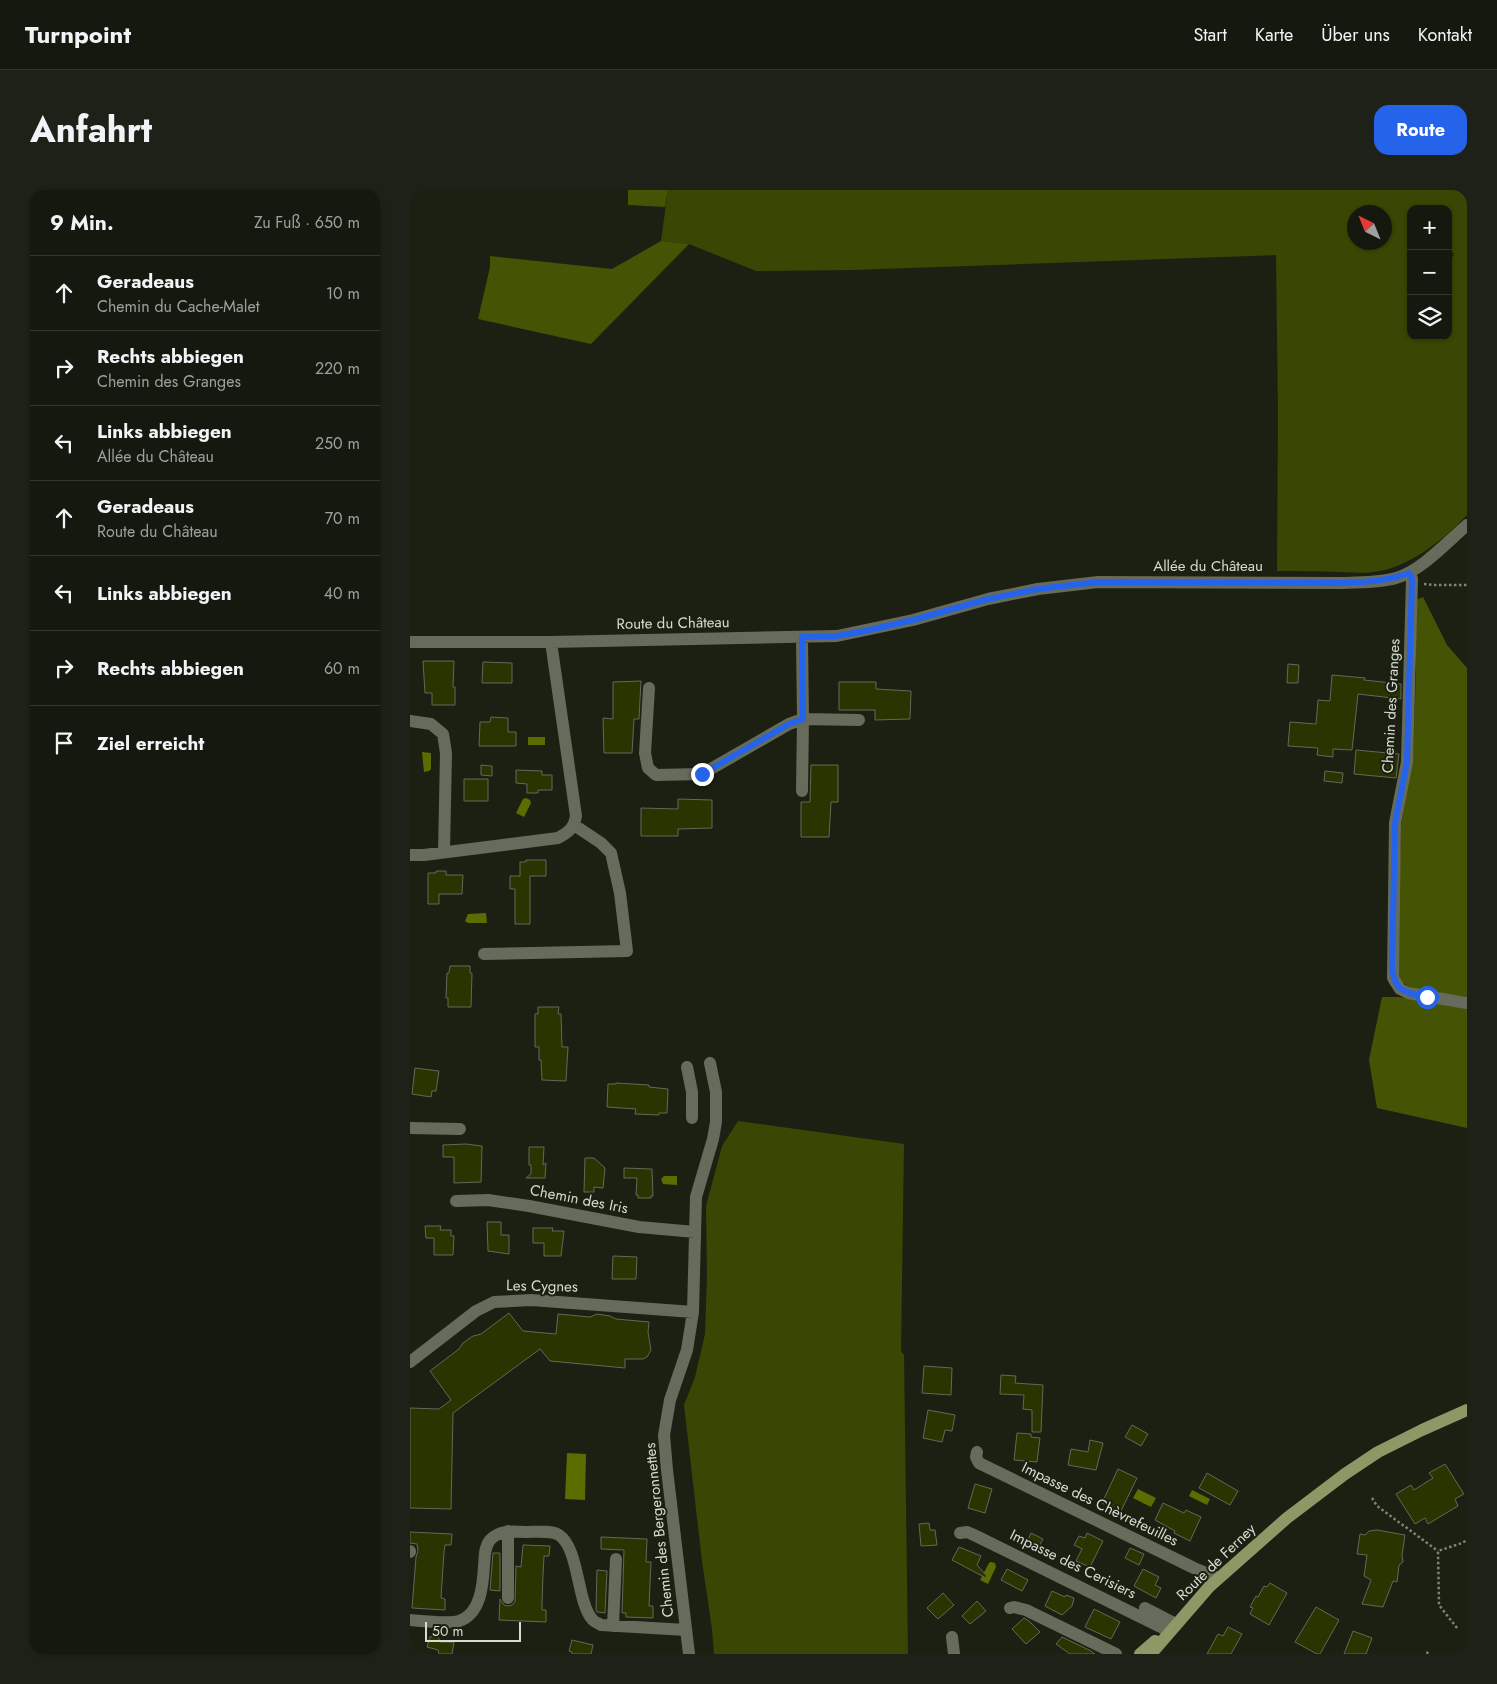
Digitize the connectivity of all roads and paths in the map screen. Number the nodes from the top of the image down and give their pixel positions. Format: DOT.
graph roads {
  1 [pos="1467,525"];
  2 [pos="1411,576"];
  3 [pos="1467,585"];
  4 [pos="934,614"];
  5 [pos="802,637"];
  6 [pos="410,642"];
  7 [pos="552,642"];
  8 [pos="649,688"];
  9 [pos="803,719"];
  10 [pos="860,720"];
  11 [pos="410,721"];
  12 [pos="802,792"];
  13 [pos="574,825"];
  14 [pos="444,852"];
  15 [pos="410,856"];
  16 [pos="484,954"];
  17 [pos="1467,1003"];
  18 [pos="710,1063"];
  19 [pos="687,1067"];
  20 [pos="692,1118"];
  21 [pos="410,1128"];
  22 [pos="460,1129"];
  23 [pos="456,1201"];
  24 [pos="695,1232"];
  25 [pos="693,1312"];
  26 [pos="410,1362"];
  27 [pos="1467,1410"];
  28 [pos="977,1452"];
  29 [pos="1372,1498"];
  30 [pos="508,1531"];
  31 [pos="960,1533"];
  32 [pos="1003,1540"];
  33 [pos="1467,1540"];
  34 [pos="1438,1550"];
  35 [pos="616,1559"];
  36 [pos="1218,1578"];
  37 [pos="508,1598"];
  38 [pos="1010,1608"];
  39 [pos="410,1620"];
  40 [pos="613,1626"];
  41 [pos="1173,1627"];
  42 [pos="1457,1628"];
  43 [pos="686,1630"];
  44 [pos="952,1637"];
  45 [pos="689,1654"];
  46 [pos="954,1654"];
  47 [pos="1116,1654"];
  48 [pos="1140,1654"];
  49 [pos="1151,1654"];
  1 -- 2 [label="street, Allée du Château"];
  2 -- 3 [label="path"];
  2 -- 4 [label="street, Allée du Château"];
  2 -- 17 [label="street, Chemin des Granges"];
  4 -- 5 [label="street, Route du Château"];
  5 -- 7 [label="street, Route du Château"];
  5 -- 9 [label="street"];
  6 -- 7 [label="street, Route du Château"];
  7 -- 13 [label="street"];
  8 -- 9 [label="street"];
  9 -- 10 [label="street"];
  9 -- 12 [label="street"];
  11 -- 14 [label="street"];
  13 -- 14 [label="street"];
  13 -- 16 [label="street"];
  14 -- 15 [label="street"];
  18 -- 24 [label="street, Chemin des Bergeronnettes"];
  19 -- 20 [label="street"];
  21 -- 22 [label="street"];
  23 -- 24 [label="street, Chemin des Iris"];
  24 -- 25 [label="street, Chemin des Bergeronnettes"];
  25 -- 26 [label="street, Les Cygnes"];
  25 -- 43 [label="street, Chemin des Bergeronnettes"];
  27 -- 36 [label="main road, Route de Ferney"];
  28 -- 36 [label="street, Impasse des Chèvrefeuilles"];
  29 -- 34 [label="path"];
  30 -- 37 [label="street"];
  30 -- 39 [label="street"];
  30 -- 40 [label="street"];
  31 -- 41 [label="street, Impasse des Cerisiers"];
  32 -- 41 [label="street"];
  33 -- 34 [label="path"];
  34 -- 42 [label="path"];
  35 -- 40 [label="street"];
  36 -- 41 [label="main road, Route de Ferney"];
  38 -- 47 [label="street"];
  40 -- 43 [label="street"];
  41 -- 48 [label="main road, Route de Ferney"];
  41 -- 49 [label="main road, Route de Ferney"];
  43 -- 45 [label="street, Chemin des Bergeronnettes"];
  44 -- 46 [label="street"];
}
